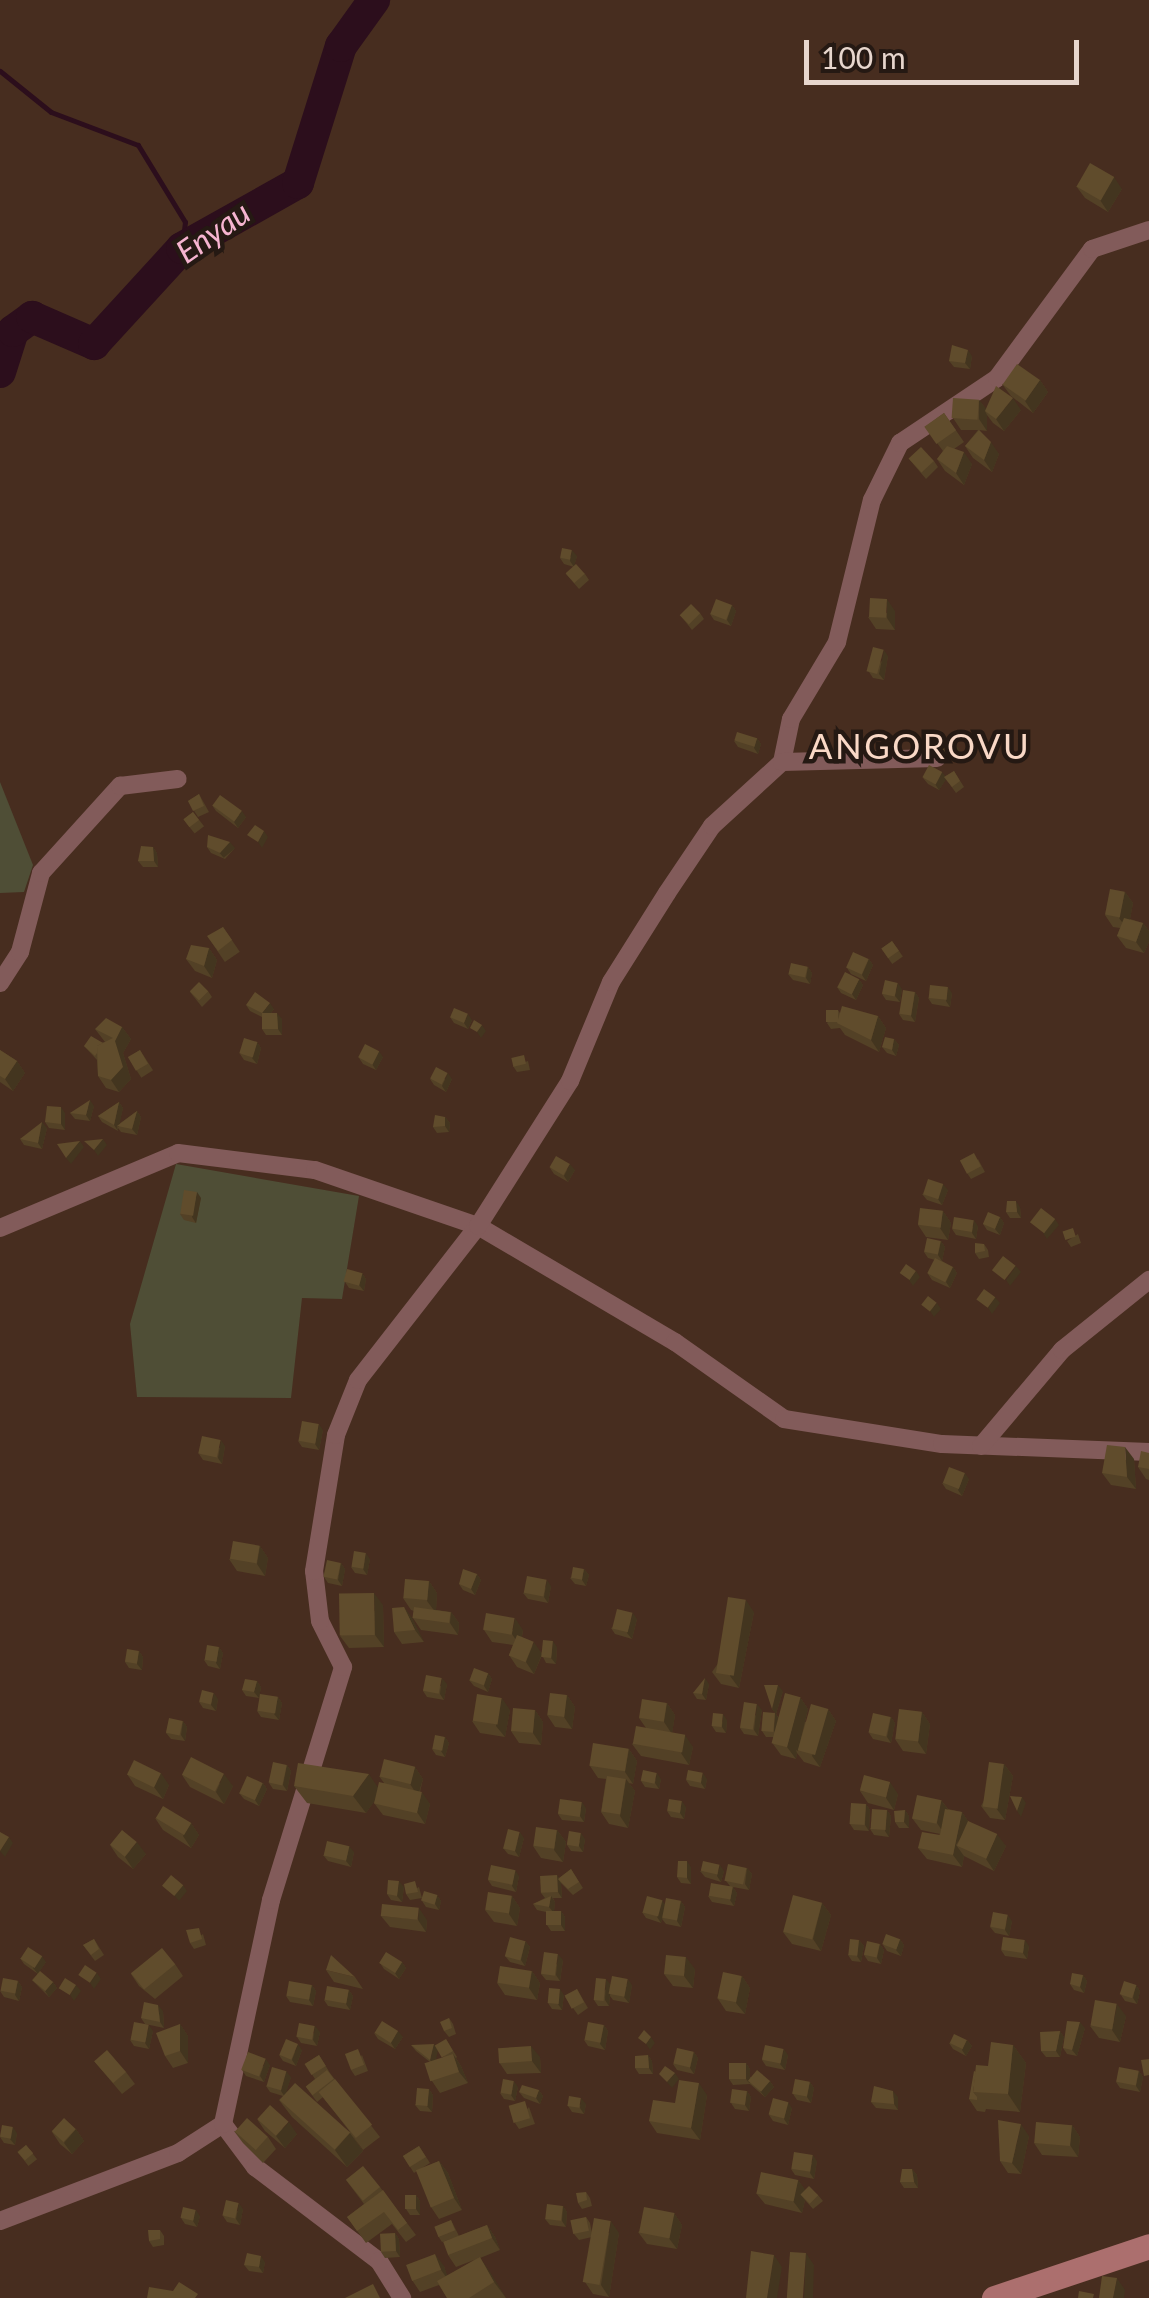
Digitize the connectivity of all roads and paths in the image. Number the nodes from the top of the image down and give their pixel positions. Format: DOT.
graph roads {
  1 [pos="1149,230"];
  2 [pos="937,758"];
  3 [pos="782,762"];
  4 [pos="178,779"];
  5 [pos="0,983"];
  6 [pos="478,1226"];
  7 [pos="0,1228"];
  8 [pos="1149,1280"];
  9 [pos="981,1446"];
  10 [pos="1149,1452"];
  11 [pos="223,2124"];
  12 [pos="0,2221"];
  13 [pos="1149,2246"];
  14 [pos="402,2298"];
  15 [pos="994,2298"];
  1 -- 3 [label="street"];
  2 -- 3 [label="street"];
  3 -- 6 [label="street"];
  4 -- 5 [label="street"];
  6 -- 7 [label="street"];
  6 -- 9 [label="street"];
  6 -- 11 [label="street"];
  8 -- 9 [label="street"];
  9 -- 10 [label="street"];
  11 -- 12 [label="street"];
  11 -- 14 [label="street"];
  13 -- 15 [label="street"];
}
